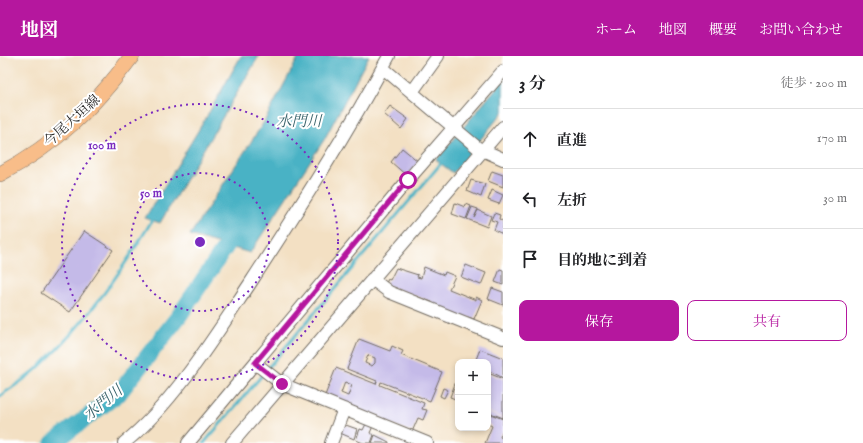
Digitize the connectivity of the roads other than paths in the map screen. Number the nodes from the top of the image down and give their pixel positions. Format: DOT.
graph roads {
  1 [pos="132,56"];
  2 [pos="390,56"];
  3 [pos="438,56"];
  4 [pos="383,68"];
  5 [pos="503,71"];
  6 [pos="412,92"];
  7 [pos="503,127"];
  8 [pos="455,128"];
  9 [pos="481,150"];
  10 [pos="503,159"];
  11 [pos="0,174"];
  12 [pos="372,279"];
  13 [pos="503,338"];
  14 [pos="257,364"];
  15 [pos="279,382"];
  16 [pos="344,409"];
  17 [pos="124,443"];
  18 [pos="188,443"];
  19 [pos="232,443"];
  20 [pos="331,443"];
  21 [pos="427,443"];
  1 -- 11 [label="main road, 今尾大垣線"];
  2 -- 4 [label="street"];
  3 -- 6 [label="street"];
  4 -- 6 [label="street"];
  4 -- 17 [label="street"];
  5 -- 8 [label="street"];
  6 -- 8 [label="street"];
  7 -- 9 [label="street"];
  8 -- 9 [label="street"];
  8 -- 14 [label="street"];
  9 -- 10 [label="street"];
  9 -- 12 [label="street"];
  12 -- 13 [label="street"];
  12 -- 15 [label="street"];
  14 -- 15 [label="street"];
  14 -- 18 [label="street"];
  15 -- 16 [label="street"];
  15 -- 19 [label="street"];
  16 -- 20 [label="street"];
  16 -- 21 [label="street"];
}
